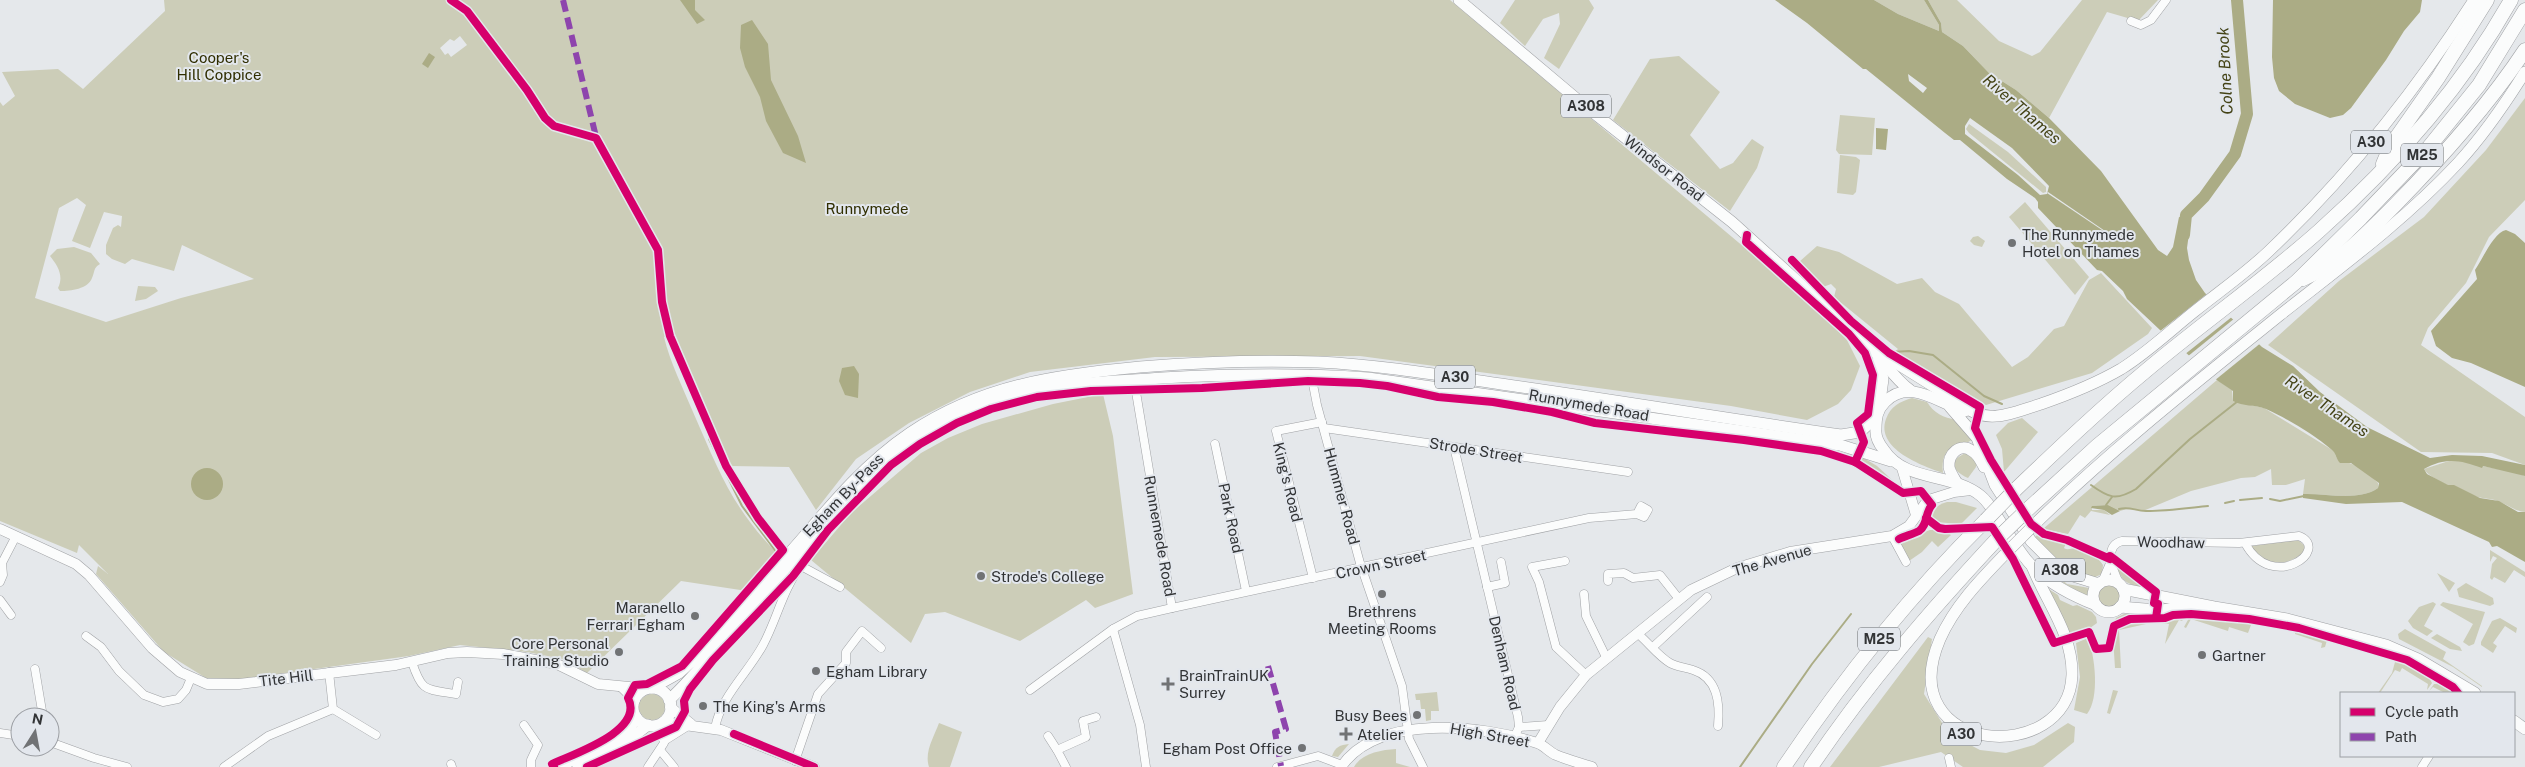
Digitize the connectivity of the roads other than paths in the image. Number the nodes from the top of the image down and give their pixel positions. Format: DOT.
graph roads {
  1 [pos="1459,0"];
  2 [pos="2166,0"];
  3 [pos="2474,0"];
  4 [pos="2487,0"];
  5 [pos="2511,0"];
  6 [pos="2525,10"];
  7 [pos="2131,21"];
  8 [pos="2525,50"];
  9 [pos="2525,72"];
  10 [pos="2381,170"];
  11 [pos="2296,282"];
  12 [pos="1866,343"];
  13 [pos="1139,367"];
  14 [pos="1311,374"];
  15 [pos="1134,380"];
  16 [pos="1910,390"];
  17 [pos="1948,406"];
  18 [pos="1969,412"];
  19 [pos="1877,414"];
  20 [pos="1323,425"];
  21 [pos="1215,444"];
  22 [pos="1454,447"];
  23 [pos="1891,461"];
  24 [pos="1902,468"];
  25 [pos="1628,472"];
  26 [pos="1992,480"];
  27 [pos="1958,485"];
  28 [pos="1971,490"];
  29 [pos="1637,514"];
  30 [pos="1916,515"];
  31 [pos="0,529"];
  32 [pos="16,536"];
  33 [pos="1892,536"];
  34 [pos="2245,542"];
  35 [pos="1477,543"];
  36 [pos="2111,561"];
  37 [pos="1500,562"];
  38 [pos="1565,562"];
  39 [pos="1906,562"];
  40 [pos="2032,566"];
  41 [pos="1362,568"];
  42 [pos="1313,578"];
  43 [pos="1608,581"];
  44 [pos="0,582"];
  45 [pos="2101,583"];
  46 [pos="840,587"];
  47 [pos="1487,587"];
  48 [pos="2122,587"];
  49 [pos="1246,591"];
  50 [pos="1584,594"];
  51 [pos="1707,597"];
  52 [pos="1679,599"];
  53 [pos="0,600"];
  54 [pos="2096,605"];
  55 [pos="2120,607"];
  56 [pos="2214,607"];
  57 [pos="1172,608"];
  58 [pos="11,615"];
  59 [pos="1113,629"];
  60 [pos="1638,634"];
  61 [pos="86,636"];
  62 [pos="1653,647"];
  63 [pos="881,648"];
  64 [pos="1606,657"];
  65 [pos="412,662"];
  66 [pos="35,669"];
  67 [pos="329,672"];
  68 [pos="1586,674"];
  69 [pos="191,678"];
  70 [pos="458,682"];
  71 [pos="1030,690"];
  72 [pos="2472,692"];
  73 [pos="643,693"];
  74 [pos="670,704"];
  75 [pos="41,707"];
  76 [pos="333,709"];
  77 [pos="636,716"];
  78 [pos="1096,717"];
  79 [pos="656,724"];
  80 [pos="691,724"];
  81 [pos="524,725"];
  82 [pos="1548,725"];
  83 [pos="1718,726"];
  84 [pos="1519,727"];
  85 [pos="715,728"];
  86 [pos="1408,732"];
  87 [pos="376,735"];
  88 [pos="1048,736"];
  89 [pos="1514,738"];
  90 [pos="663,740"];
  91 [pos="1538,743"];
  92 [pos="60,746"];
  93 [pos="1991,747"];
  94 [pos="2014,747"];
  95 [pos="1057,750"];
  96 [pos="659,752"];
  97 [pos="1949,758"];
  98 [pos="804,765"];
  99 [pos="1341,766"];
  100 [pos="127,767"];
  101 [pos="224,767"];
  102 [pos="531,767"];
  103 [pos="557,767"];
  104 [pos="578,767"];
  105 [pos="648,767"];
  106 [pos="674,767"];
  107 [pos="1066,767"];
  108 [pos="1146,767"];
  109 [pos="1277,767"];
  110 [pos="1422,767"];
  111 [pos="1592,767"];
  112 [pos="1784,767"];
  113 [pos="1811,767"];
  114 [pos="1950,767"];
  1 -- 12 [label="main road, Windsor Road / A308"];
  2 -- 7 [label="street"];
  3 -- 18 [label="main road, A30"];
  4 -- 10 [label="highway, M25"];
  5 -- 10 [label="highway, M25"];
  6 -- 11 [label="highway, M25"];
  8 -- 11 [label="highway, M25"];
  9 -- 93 [label="main road, A30, bridge"];
  10 -- 112 [label="highway, M25, bridge"];
  11 -- 113 [label="highway, M25, bridge"];
  12 -- 16 [label="main road, Windsor Road / A308"];
  12 -- 18 [label="main road"];
  12 -- 19 [label="main road, Windsor Road / A308"];
  13 -- 19 [label="main road, Runnymede Road / A30"];
  13 -- 73 [label="main road, Egham By-Pass / A30"];
  14 -- 15 [label="main road, Runnymede Road / A30"];
  14 -- 20 [label="street, Hummer Road"];
  14 -- 23 [label="main road, Runnymede Road / A30"];
  15 -- 57 [label="street, Runnemede Road"];
  15 -- 74 [label="main road, Egham By-Pass / A30"];
  16 -- 17 [label="main road, A30"];
  16 -- 19 [label="main road, A30"];
  17 -- 18 [label="main road, A30"];
  17 -- 26 [label="main road, A308"];
  19 -- 23 [label="main road, A30"];
  20 -- 22 [label="street, Strode Street"];
  20 -- 41 [label="street, Hummer Road"];
  20 -- 42 [label="street, King's Road"];
  21 -- 49 [label="street, Park Road"];
  22 -- 25 [label="street, Strode Street"];
  22 -- 35 [label="street, Denham Road"];
  23 -- 24 [label="main road, A30"];
  24 -- 27 [label="main road, A30"];
  24 -- 30 [label="main road"];
  26 -- 27 [label="main road"];
  26 -- 45 [label="main road, A308"];
  27 -- 28 [label="main road, A30"];
  28 -- 30 [label="main road, The Avenue"];
  28 -- 40 [label="main road, A30"];
  29 -- 35 [label="street, Crown Street"];
  30 -- 33 [label="main road, The Avenue"];
  31 -- 32 [label="main road, Tite Hill"];
  32 -- 44 [label="street"];
  32 -- 69 [label="main road, Tite Hill"];
  33 -- 39 [label="street"];
  33 -- 52 [label="main road, The Avenue"];
  34 -- 34 [label="street, Woodhaw"];
  34 -- 36 [label="street, Woodhaw"];
  35 -- 41 [label="street, Crown Street"];
  35 -- 47 [label="street, Denham Road"];
  36 -- 45 [label="street, Woodhaw"];
  36 -- 48 [label="street"];
  37 -- 47 [label="street"];
  38 -- 68 [label="street"];
  40 -- 54 [label="main road, A308"];
  40 -- 94 [label="main road, A30"];
  41 -- 42 [label="street, Crown Street"];
  41 -- 86 [label="street, Hummer Road"];
  42 -- 49 [label="street, Crown Street"];
  43 -- 52 [label="street"];
  45 -- 48 [label="main road"];
  45 -- 54 [label="main road"];
  46 -- 85 [label="street"];
  47 -- 84 [label="street, Denham Road"];
  48 -- 55 [label="main road"];
  48 -- 56 [label="main road"];
  49 -- 57 [label="street, Crown Street"];
  50 -- 64 [label="street"];
  51 -- 62 [label="street"];
  52 -- 60 [label="main road, The Avenue"];
  53 -- 58 [label="street"];
  54 -- 55 [label="main road"];
  55 -- 56 [label="main road"];
  56 -- 72 [label="main road"];
  57 -- 59 [label="street, Runnemede Road"];
  59 -- 71 [label="street, Runnemede Road"];
  59 -- 108 [label="street"];
  60 -- 62 [label="street"];
  60 -- 64 [label="main road, High Street"];
  61 -- 69 [label="street"];
  62 -- 83 [label="street"];
  63 -- 98 [label="street"];
  64 -- 68 [label="main road, High Street"];
  65 -- 67 [label="main road, Tite Hill"];
  65 -- 70 [label="street"];
  65 -- 73 [label="main road, Tite Hill"];
  66 -- 75 [label="street"];
  67 -- 69 [label="main road, Tite Hill"];
  67 -- 76 [label="street"];
  68 -- 82 [label="main road, High Street"];
  73 -- 74 [label="main road"];
  73 -- 77 [label="main road"];
  74 -- 79 [label="main road"];
  74 -- 80 [label="main road"];
  76 -- 87 [label="street"];
  76 -- 101 [label="street"];
  77 -- 79 [label="main road"];
  77 -- 103 [label="main road"];
  78 -- 95 [label="street"];
  79 -- 80 [label="main road"];
  79 -- 90 [label="street"];
  79 -- 104 [label="main road"];
  80 -- 85 [label="main road"];
  80 -- 90 [label="street"];
  81 -- 102 [label="street"];
  82 -- 84 [label="street"];
  82 -- 91 [label="main road, High Street"];
  84 -- 89 [label="street, Denham Road"];
  85 -- 98 [label="main road"];
  86 -- 89 [label="main road, High Street"];
  86 -- 99 [label="main road, High Street"];
  86 -- 110 [label="street, Hummer Road"];
  88 -- 95 [label="street"];
  89 -- 91 [label="main road, High Street"];
  90 -- 96 [label="street"];
  91 -- 111 [label="main road"];
  92 -- 100 [label="street"];
  95 -- 107 [label="street"];
  96 -- 105 [label="street"];
  96 -- 106 [label="street"];
  97 -- 114 [label="street"];
  99 -- 109 [label="street, High Street"];
}
